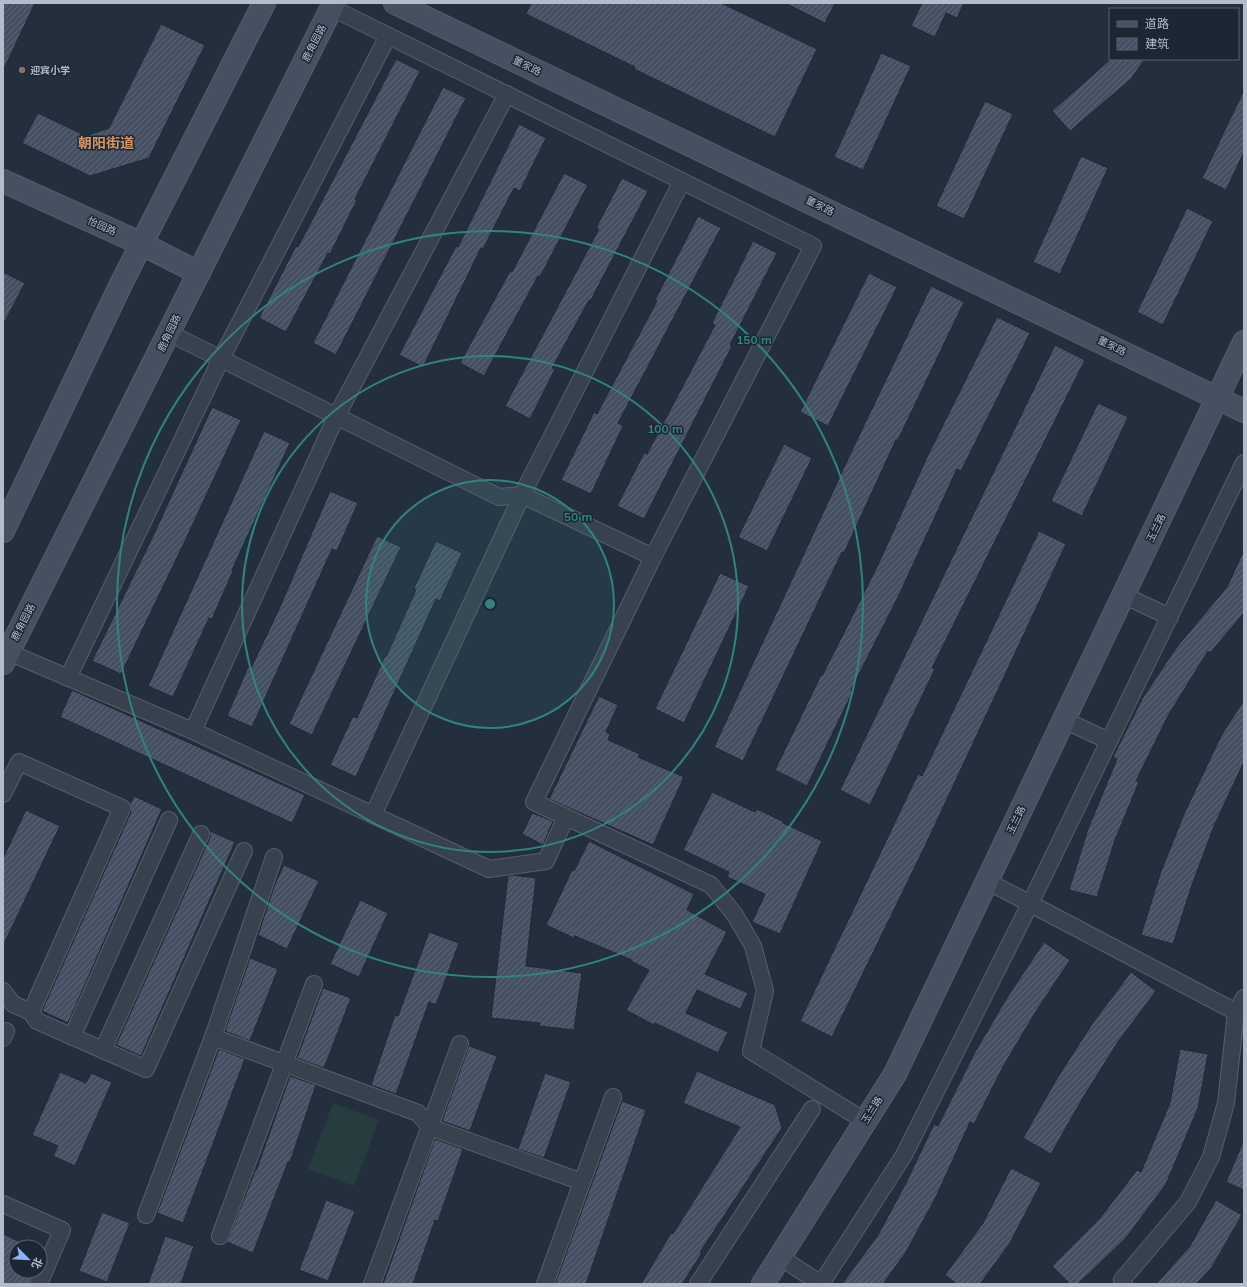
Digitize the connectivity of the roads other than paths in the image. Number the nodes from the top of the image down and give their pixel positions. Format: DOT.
graph roads {
  1 [pos="264,3"];
  2 [pos="395,3"];
  3 [pos="330,5"];
  4 [pos="388,36"];
  5 [pos="507,94"];
  6 [pos="3,181"];
  7 [pos="682,181"];
  8 [pos="142,244"];
  9 [pos="199,272"];
  10 [pos="169,333"];
  11 [pos="1244,342"];
  12 [pos="221,359"];
  13 [pos="1218,397"];
  14 [pos="1244,411"];
  15 [pos="336,417"];
  16 [pos="1244,463"];
  17 [pos="522,495"];
  18 [pos="3,531"];
  19 [pos="653,557"];
  20 [pos="1124,595"];
  21 [pos="1170,617"];
  22 [pos="5,655"];
  23 [pos="68,678"];
  24 [pos="1064,720"];
  25 [pos="193,731"];
  26 [pos="1109,741"];
  27 [pos="3,794"];
  28 [pos="373,815"];
  29 [pos="566,817"];
  30 [pos="170,820"];
  31 [pos="201,834"];
  32 [pos="244,851"];
  33 [pos="274,857"];
  34 [pos="987,881"];
  35 [pos="1030,904"];
  36 [pos="314,984"];
  37 [pos="3,991"];
  38 [pos="1244,998"];
  39 [pos="32,1012"];
  40 [pos="1236,1012"];
  41 [pos="72,1037"];
  42 [pos="213,1037"];
  43 [pos="460,1044"];
  44 [pos="103,1050"];
  45 [pos="284,1063"];
  46 [pos="613,1097"];
  47 [pos="812,1109"];
  48 [pos="865,1121"];
  49 [pos="430,1127"];
  50 [pos="582,1182"];
  51 [pos="3,1204"];
  52 [pos="146,1215"];
  53 [pos="220,1236"];
  54 [pos="780,1257"];
  55 [pos="39,1284"];
  56 [pos="372,1284"];
  57 [pos="545,1284"];
  58 [pos="698,1284"];
  59 [pos="763,1284"];
  60 [pos="821,1284"];
  61 [pos="1124,1284"];
  1 -- 8 [label="street"];
  2 -- 13 [label="street, 董家路"];
  3 -- 4 [label="street"];
  3 -- 9 [label="street, 鹿角园路"];
  4 -- 5 [label="street"];
  4 -- 12 [label="street"];
  5 -- 7 [label="street"];
  5 -- 15 [label="street"];
  6 -- 8 [label="street, 怡园路"];
  7 -- 17 [label="street"];
  7 -- 19 [label="street"];
  8 -- 9 [label="street, 怡园路"];
  8 -- 18 [label="street"];
  9 -- 10 [label="street, 鹿角园路"];
  10 -- 12 [label="street"];
  10 -- 22 [label="street, 鹿角园路"];
  11 -- 13 [label="street, 玉兰路"];
  12 -- 15 [label="street"];
  12 -- 23 [label="street"];
  13 -- 14 [label="street, 董家路"];
  13 -- 20 [label="street, 玉兰路"];
  15 -- 17 [label="street"];
  15 -- 25 [label="street"];
  16 -- 21 [label="street"];
  17 -- 19 [label="street"];
  17 -- 28 [label="street"];
  19 -- 29 [label="street"];
  20 -- 21 [label="street"];
  20 -- 24 [label="street, 玉兰路"];
  21 -- 26 [label="street"];
  22 -- 23 [label="street"];
  23 -- 25 [label="street"];
  24 -- 26 [label="street"];
  24 -- 34 [label="street, 玉兰路"];
  25 -- 28 [label="street"];
  26 -- 35 [label="street"];
  27 -- 39 [label="street"];
  28 -- 29 [label="street"];
  29 -- 48 [label="street"];
  30 -- 41 [label="street"];
  31 -- 44 [label="street"];
  32 -- 44 [label="street"];
  33 -- 42 [label="street"];
  34 -- 35 [label="street"];
  34 -- 48 [label="street, 玉兰路"];
  35 -- 40 [label="street"];
  35 -- 60 [label="street"];
  36 -- 45 [label="street"];
  37 -- 39 [label="street"];
  38 -- 40 [label="street"];
  39 -- 41 [label="street"];
  40 -- 61 [label="street"];
  41 -- 44 [label="street"];
  42 -- 45 [label="street"];
  42 -- 52 [label="street"];
  43 -- 49 [label="street"];
  45 -- 49 [label="street"];
  45 -- 53 [label="street"];
  46 -- 50 [label="street"];
  47 -- 58 [label="street"];
  48 -- 54 [label="street, 玉兰路"];
  49 -- 50 [label="street"];
  49 -- 56 [label="street"];
  50 -- 57 [label="street"];
  51 -- 55 [label="street"];
  54 -- 59 [label="street, 玉兰路"];
  54 -- 60 [label="street"];
}
